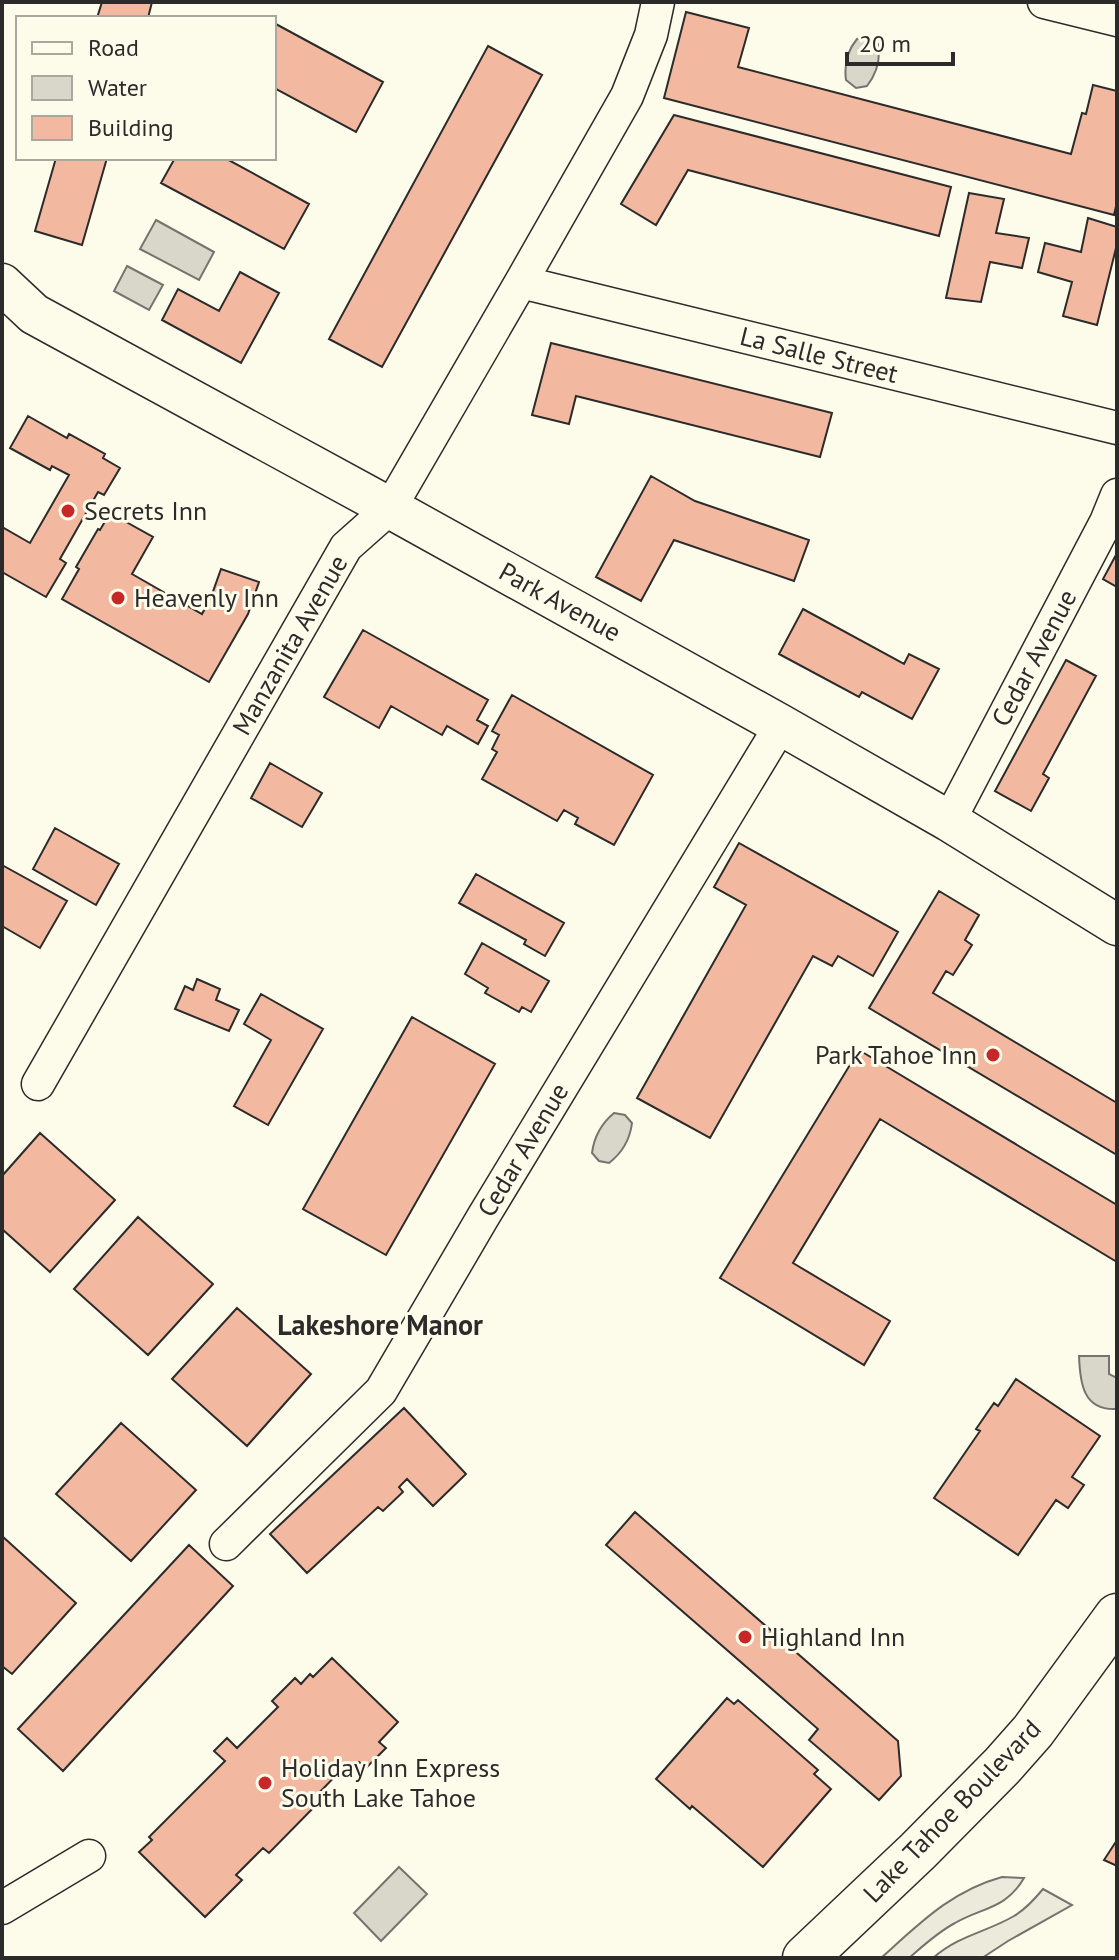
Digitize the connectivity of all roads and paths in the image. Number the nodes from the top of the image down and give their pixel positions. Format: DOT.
graph roads {
  1 [pos="658,2"];
  2 [pos="1044,2"];
  3 [pos="1117,20"];
  4 [pos="521,282"];
  5 [pos="2,284"];
  6 [pos="1117,428"];
  7 [pos="1117,495"];
  8 [pos="390,508"];
  9 [pos="781,725"];
  10 [pos="949,821"];
  11 [pos="1117,925"];
  12 [pos="38,1084"];
  13 [pos="226,1544"];
  14 [pos="1117,1616"];
  15 [pos="89,1856"];
  16 [pos="2,1908"];
  17 [pos="805,1958"];
  1 -- 4 [label="street, Manzanita Avenue"];
  2 -- 3 [label="street"];
  4 -- 6 [label="street, La Salle Street"];
  4 -- 8 [label="street, Manzanita Avenue"];
  5 -- 8 [label="street, Park Avenue"];
  7 -- 10 [label="street, Cedar Avenue"];
  8 -- 9 [label="street, Park Avenue"];
  8 -- 12 [label="street, Manzanita Avenue"];
  9 -- 10 [label="street, Park Avenue"];
  9 -- 13 [label="street, Cedar Avenue"];
  10 -- 11 [label="street, Park Avenue"];
  14 -- 17 [label="highway, Lake Tahoe Boulevard"];
  15 -- 16 [label="street"];
}
